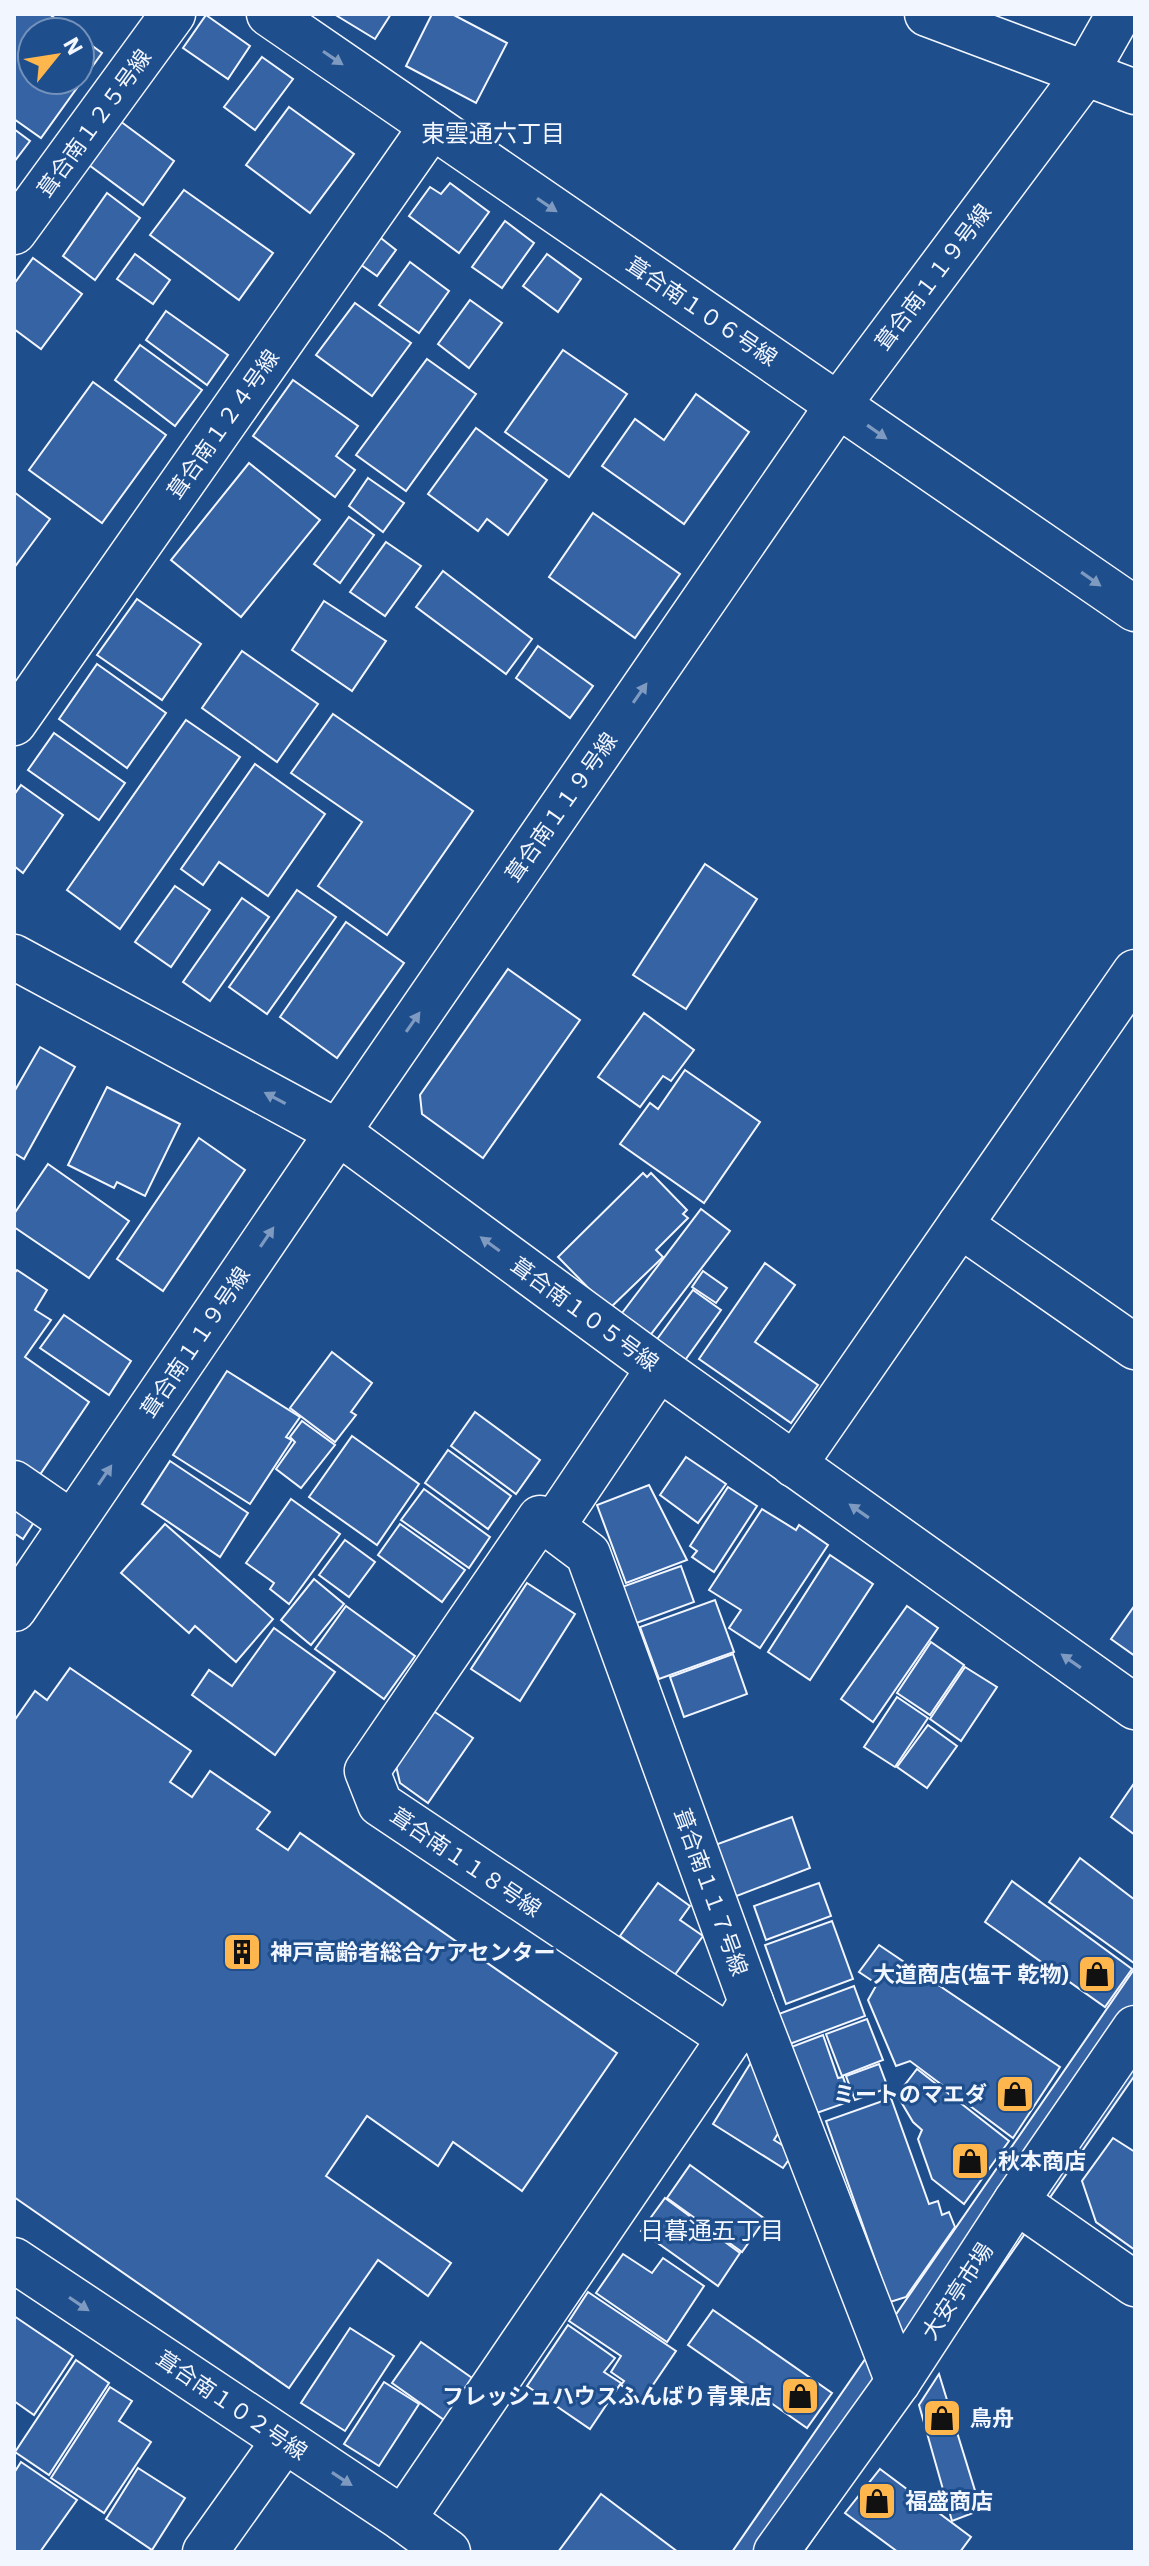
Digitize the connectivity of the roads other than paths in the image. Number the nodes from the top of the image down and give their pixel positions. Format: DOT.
graph roads {
  1 [pos="173,14"];
  2 [pos="269,14"];
  3 [pos="927,14"];
  4 [pos="1119,14"];
  5 [pos="1085,74"];
  6 [pos="1135,92"];
  7 [pos="432,126"];
  8 [pos="14,232"];
  9 [pos="838,405"];
  10 [pos="1135,609"];
  11 [pos="14,723"];
  12 [pos="14,957"];
  13 [pos="1133,980"];
  14 [pos="338,1132"];
  15 [pos="960,1225"];
  16 [pos="1135,1347"];
  17 [pos="659,1368"];
  18 [pos="794,1465"];
  19 [pos="14,1483"];
  20 [pos="72,1523"];
  21 [pos="552,1527"];
  22 [pos="14,1609"];
  23 [pos="1135,1707"];
  24 [pos="740,2020"];
  25 [pos="1135,2028"];
  26 [pos="1016,2201"];
  27 [pos="14,2260"];
  28 [pos="1135,2284"];
  29 [pos="898,2382"];
  30 [pos="284,2441"];
  31 [pos="403,2519"];
  32 [pos="205,2552"];
  33 [pos="448,2552"];
  34 [pos="776,2552"];
  1 -- 8 [label="street, 葺合南１２５号線"];
  2 -- 7 [label="street, 葺合南１０６号線, one-way"];
  3 -- 5 [label="street"];
  4 -- 5 [label="street, 葺合南１１９号線"];
  5 -- 6 [label="street"];
  5 -- 9 [label="street, 葺合南１１９号線"];
  7 -- 9 [label="street, 葺合南１０６号線, one-way"];
  7 -- 11 [label="street, 葺合南１２４号線"];
  9 -- 10 [label="street, 葺合南１０６号線, one-way"];
  14 -- 9 [label="street, 葺合南１１９号線, one-way"];
  14 -- 12 [label="street, 葺合南１０５号線, one-way"];
  13 -- 15 [label="street"];
  17 -- 14 [label="street, 葺合南１０５号線, one-way"];
  20 -- 14 [label="street, 葺合南１１９号線, one-way"];
  15 -- 16 [label="street"];
  15 -- 18 [label="street"];
  17 -- 18 [label="street, 葺合南１０５号線"];
  17 -- 21 [label="street"];
  23 -- 18 [label="street, 葺合南１０５号線, one-way"];
  19 -- 20 [label="street"];
  20 -- 22 [label="street, 葺合南１１９号線"];
  21 -- 24 [label="street, 葺合南１１７号線"];
  21 -- 24 [label="street, 葺合南１１８号線"];
  24 -- 29 [label="street, 葺合南１１７号線"];
  24 -- 31 [label="street"];
  25 -- 26 [label="street, 大安亭市場"];
  26 -- 28 [label="street"];
  26 -- 29 [label="street, 大安亭市場"];
  27 -- 30 [label="street, 葺合南１０２号線, one-way"];
  29 -- 34 [label="street, 大安亭市場"];
  30 -- 31 [label="street, 葺合南１０２号線, one-way"];
  30 -- 32 [label="street"];
  31 -- 33 [label="street, 葺合南１０２号線"];
}
